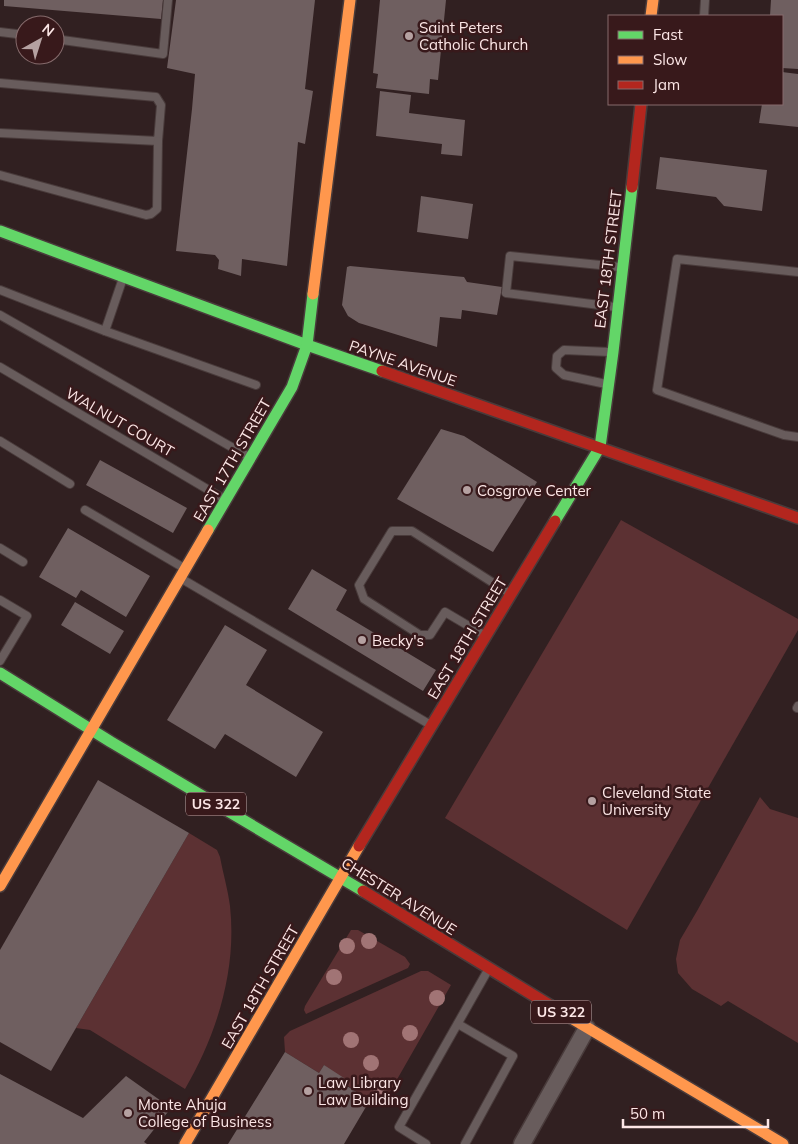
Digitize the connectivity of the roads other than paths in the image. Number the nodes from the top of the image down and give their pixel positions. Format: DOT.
graph roads {
  1 [pos="168,0"];
  2 [pos="350,0"];
  3 [pos="653,0"];
  4 [pos="705,0"];
  5 [pos="651,15"];
  6 [pos="704,15"];
  7 [pos="0,32"];
  8 [pos="15,34"];
  9 [pos="65,40"];
  10 [pos="0,83"];
  11 [pos="641,105"];
  12 [pos="0,133"];
  13 [pos="158,141"];
  14 [pos="0,175"];
  15 [pos="0,231"];
  16 [pos="622,267"];
  17 [pos="798,272"];
  18 [pos="123,277"];
  19 [pos="0,290"];
  20 [pos="618,308"];
  21 [pos="0,315"];
  22 [pos="105,331"];
  23 [pos="307,345"];
  24 [pos="613,352"];
  25 [pos="0,367"];
  26 [pos="256,385"];
  27 [pos="608,385"];
  28 [pos="798,437"];
  29 [pos="0,441"];
  30 [pos="600,447"];
  31 [pos="251,458"];
  32 [pos="70,484"];
  33 [pos="226,500"];
  34 [pos="86,510"];
  35 [pos="798,518"];
  36 [pos="0,548"];
  37 [pos="23,562"];
  38 [pos="183,574"];
  39 [pos="511,594"];
  40 [pos="0,600"];
  41 [pos="486,636"];
  42 [pos="0,661"];
  43 [pos="0,673"];
  44 [pos="432,726"];
  45 [pos="92,730"];
  46 [pos="340,877"];
  47 [pos="0,886"];
  48 [pos="490,969"];
  49 [pos="458,1024"];
  50 [pos="587,1028"];
  51 [pos="186,1144"];
  52 [pos="426,1144"];
  53 [pos="465,1144"];
  54 [pos="522,1144"];
  55 [pos="783,1144"];
  1 -- 9 [label="lane"];
  2 -- 23 [label="main road, EAST 17TH STREET"];
  3 -- 5 [label="main road"];
  4 -- 6 [label="lane"];
  7 -- 8 [label="lane"];
  10 -- 13 [label="lane"];
  11 -- 16 [label="main road, EAST 18TH STREET"];
  12 -- 13 [label="lane"];
  13 -- 14 [label="lane"];
  15 -- 18 [label="main road, PAYNE AVENUE"];
  16 -- 20 [label="main road, EAST 18TH STREET"];
  16 -- 20 [label="lane"];
  17 -- 28 [label="lane"];
  18 -- 22 [label="lane"];
  18 -- 23 [label="main road, PAYNE AVENUE"];
  19 -- 22 [label="lane"];
  20 -- 24 [label="main road, EAST 18TH STREET"];
  21 -- 31 [label="lane"];
  22 -- 26 [label="lane"];
  23 -- 30 [label="main road, PAYNE AVENUE"];
  23 -- 31 [label="main road, EAST 17TH STREET"];
  24 -- 27 [label="main road, EAST 18TH STREET"];
  24 -- 27 [label="lane"];
  25 -- 33 [label="lane, WALNUT COURT"];
  27 -- 30 [label="main road, EAST 18TH STREET"];
  29 -- 32 [label="lane"];
  30 -- 35 [label="main road, PAYNE AVENUE"];
  30 -- 39 [label="main road, EAST 18TH STREET"];
  31 -- 33 [label="main road, EAST 17TH STREET"];
  33 -- 38 [label="main road, EAST 17TH STREET"];
  34 -- 38 [label="lane"];
  36 -- 37 [label="lane"];
  38 -- 44 [label="lane"];
  38 -- 45 [label="main road, EAST 17TH STREET"];
  39 -- 41 [label="main road, EAST 18TH STREET"];
  39 -- 41 [label="lane"];
  40 -- 42 [label="lane"];
  41 -- 44 [label="main road, EAST 18TH STREET"];
  43 -- 45 [label="main road, CHESTER AVENUE / US 322"];
  44 -- 46 [label="main road, EAST 18TH STREET"];
  45 -- 46 [label="main road, CHESTER AVENUE / US 322"];
  45 -- 47 [label="main road, EAST 17TH STREET"];
  46 -- 48 [label="main road, CHESTER AVENUE / US 322"];
  46 -- 51 [label="main road, EAST 18TH STREET"];
  48 -- 49 [label="lane"];
  48 -- 50 [label="main road, CHESTER AVENUE / US 322"];
  49 -- 52 [label="lane"];
  49 -- 53 [label="lane"];
  50 -- 54 [label="street"];
  50 -- 55 [label="main road, CHESTER AVENUE / US 322"];
}
